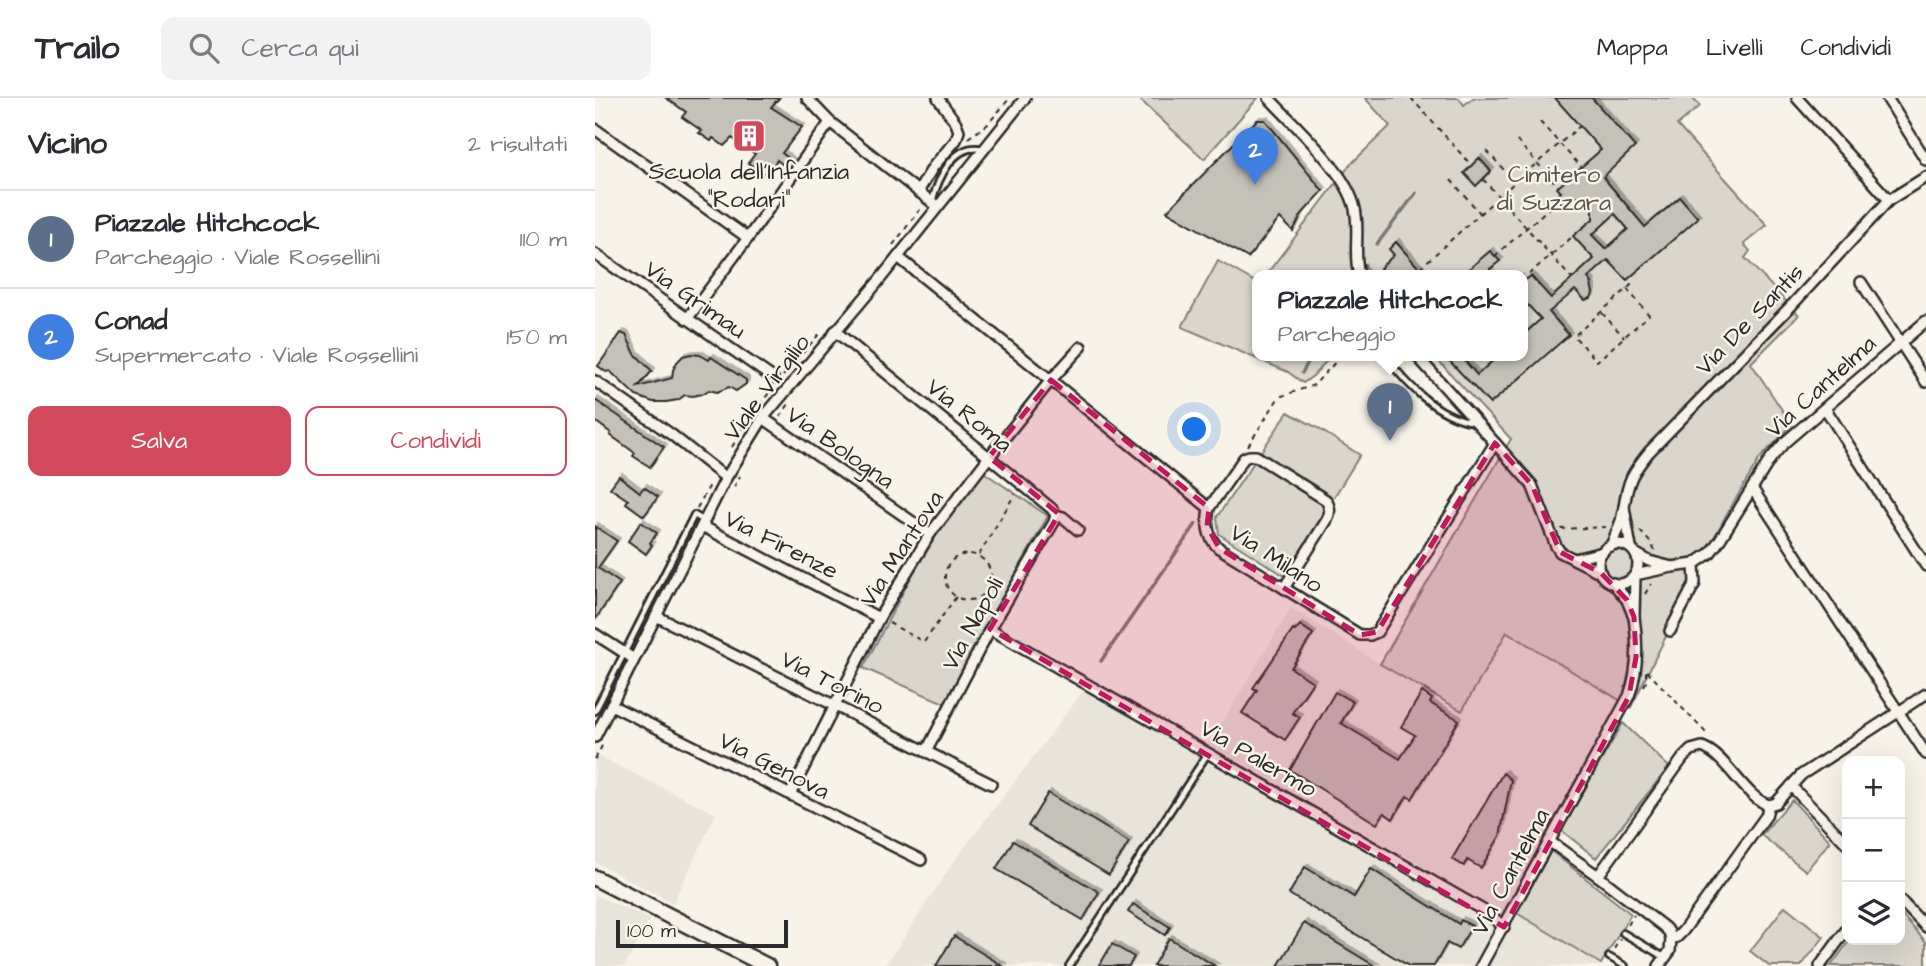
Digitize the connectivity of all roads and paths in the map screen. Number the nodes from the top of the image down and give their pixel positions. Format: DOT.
graph roads {
  1 [pos="807,98"];
  2 [pos="938,98"];
  3 [pos="1010,98"];
  4 [pos="1025,98"];
  5 [pos="1269,98"];
  6 [pos="1411,98"];
  7 [pos="1797,98"];
  8 [pos="1887,98"];
  9 [pos="830,122"];
  10 [pos="1540,122"];
  11 [pos="1580,126"];
  12 [pos="595,130"];
  13 [pos="969,138"];
  14 [pos="1517,141"];
  15 [pos="1559,144"];
  16 [pos="984,149"];
  17 [pos="1487,151"];
  18 [pos="1926,160"];
  19 [pos="1537,163"];
  20 [pos="1472,166"];
  21 [pos="1581,167"];
  22 [pos="1926,177"];
  23 [pos="1483,179"];
  24 [pos="1451,180"];
  25 [pos="1515,182"];
  26 [pos="1559,187"];
  27 [pos="1498,198"];
  28 [pos="928,200"];
  29 [pos="1558,200"];
  30 [pos="1889,200"];
  31 [pos="1480,213"];
  32 [pos="1525,228"];
  33 [pos="1572,237"];
  34 [pos="748,238"];
  35 [pos="891,247"];
  36 [pos="595,254"];
  37 [pos="1495,256"];
  38 [pos="1550,256"];
  39 [pos="898,257"];
  40 [pos="1420,268"];
  41 [pos="1358,270"];
  42 [pos="1529,274"];
  43 [pos="1572,279"];
  44 [pos="1861,282"];
  45 [pos="1633,283"];
  46 [pos="1627,289"];
  47 [pos="1601,312"];
  48 [pos="687,319"];
  49 [pos="1926,321"];
  50 [pos="825,327"];
  51 [pos="835,331"];
  52 [pos="1625,337"];
  53 [pos="1900,342"];
  54 [pos="1080,346"];
  55 [pos="1336,361"];
  56 [pos="1390,361"];
  57 [pos="1421,361"];
  58 [pos="1051,380"];
  59 [pos="595,381"];
  60 [pos="776,381"];
  61 [pos="1926,382"];
  62 [pos="790,403"];
  63 [pos="1825,408"];
  64 [pos="763,418"];
  65 [pos="1477,423"];
  66 [pos="773,426"];
  67 [pos="1495,443"];
  68 [pos="732,447"];
  69 [pos="1251,455"];
  70 [pos="989,457"];
  71 [pos="744,470"];
  72 [pos="717,472"];
  73 [pos="726,478"];
  74 [pos="1021,484"];
  75 [pos="1752,488"];
  76 [pos="730,493"];
  77 [pos="1209,508"];
  78 [pos="694,515"];
  79 [pos="1056,515"];
  80 [pos="703,524"];
  81 [pos="1623,526"];
  82 [pos="1555,527"];
  83 [pos="1078,530"];
  84 [pos="930,534"];
  85 [pos="1607,549"];
  86 [pos="1633,551"];
  87 [pos="978,557"];
  88 [pos="1574,559"];
  89 [pos="1694,564"];
  90 [pos="1926,566"];
  91 [pos="1656,567"];
  92 [pos="1601,573"];
  93 [pos="1635,575"];
  94 [pos="1613,583"];
  95 [pos="1284,588"];
  96 [pos="955,597"];
  97 [pos="1640,600"];
  98 [pos="656,616"];
  99 [pos="1634,617"];
  100 [pos="879,618"];
  101 [pos="990,629"];
  102 [pos="1670,631"];
  103 [pos="595,634"];
  104 [pos="624,653"];
  105 [pos="634,659"];
  106 [pos="1646,671"];
  107 [pos="1926,694"];
  108 [pos="611,705"];
  109 [pos="835,707"];
  110 [pos="595,711"];
  111 [pos="1898,712"];
  112 [pos="608,734"];
  113 [pos="595,737"];
  114 [pos="1702,747"];
  115 [pos="926,752"];
  116 [pos="1208,753"];
  117 [pos="1926,754"];
  118 [pos="595,759"];
  119 [pos="991,784"];
  120 [pos="1791,786"];
  121 [pos="790,795"];
  122 [pos="1769,806"];
  123 [pos="1842,839"];
  124 [pos="1549,841"];
  125 [pos="921,860"];
  126 [pos="1598,876"];
  127 [pos="598,882"];
  128 [pos="1905,905"];
  129 [pos="1634,914"];
  130 [pos="1504,927"];
  131 [pos="1926,927"];
  132 [pos="1623,933"];
  133 [pos="1842,936"];
  134 [pos="1671,939"];
  135 [pos="1609,957"];
  136 [pos="1665,957"];
  137 [pos="767,966"];
  138 [pos="1069,966"];
  139 [pos="1481,966"];
  140 [pos="1625,966"];
  141 [pos="1659,966"];
  142 [pos="1820,966"];
  1 -- 9 [label="street"];
  2 -- 28 [label="street"];
  3 -- 13 [label="path"];
  4 -- 16 [label="street, Viale Virgilio"];
  5 -- 41 [label="street"];
  6 -- 20 [label="path"];
  7 -- 30 [label="street"];
  8 -- 18 [label="street"];
  9 -- 28 [label="street"];
  9 -- 34 [label="street"];
  10 -- 15 [label="path"];
  11 -- 15 [label="path"];
  12 -- 34 [label="street"];
  14 -- 19 [label="path"];
  15 -- 19 [label="path"];
  15 -- 21 [label="path"];
  16 -- 28 [label="street, Viale Virgilio"];
  16 -- 28 [label="lane"];
  17 -- 25 [label="path"];
  19 -- 25 [label="path"];
  19 -- 26 [label="path"];
  22 -- 30 [label="street, Via De Santis"];
  23 -- 27 [label="path"];
  24 -- 31 [label="path"];
  25 -- 27 [label="path"];
  27 -- 31 [label="path"];
  27 -- 32 [label="path"];
  28 -- 35 [label="path"];
  28 -- 39 [label="street, Viale Virgilio"];
  29 -- 32 [label="path"];
  30 -- 81 [label="street, Via De Santis"];
  31 -- 40 [label="path"];
  32 -- 37 [label="path"];
  32 -- 38 [label="path"];
  33 -- 38 [label="path"];
  34 -- 48 [label="street"];
  36 -- 48 [label="street, Via Grimau"];
  38 -- 42 [label="path"];
  38 -- 43 [label="path"];
  39 -- 51 [label="street, Viale Virgilio"];
  39 -- 58 [label="street, Via Milano"];
  44 -- 53 [label="street"];
  45 -- 46 [label="path"];
  46 -- 47 [label="path"];
  46 -- 52 [label="path"];
  47 -- 52 [label="path"];
  47 -- 52 [label="path"];
  48 -- 60 [label="street, Via Grimau"];
  49 -- 53 [label="street, Via Cantelma"];
  50 -- 60 [label="path"];
  51 -- 64 [label="street, Viale Virgilio"];
  51 -- 70 [label="street, Via Roma"];
  53 -- 61 [label="street"];
  53 -- 63 [label="street, Via Cantelma"];
  54 -- 58 [label="street, Via Mantova"];
  55 -- 69 [label="path"];
  56 -- 65 [label="lane"];
  57 -- 65 [label="street"];
  58 -- 70 [label="street, Via Mantova"];
  58 -- 77 [label="street, Via Milano"];
  59 -- 72 [label="street"];
  60 -- 68 [label="path"];
  62 -- 66 [label="path"];
  63 -- 75 [label="street, Via Cantelma"];
  63 -- 90 [label="street"];
  64 -- 66 [label="street, Via Bologna"];
  64 -- 73 [label="street, Viale Virgilio"];
  65 -- 67 [label="street"];
  66 -- 84 [label="street, Via Bologna"];
  67 -- 88 [label="street"];
  67 -- 95 [label="street, Via Milano"];
  69 -- 77 [label="street"];
  69 -- 95 [label="street"];
  70 -- 74 [label="street, Via Roma"];
  70 -- 84 [label="street, Via Mantova"];
  71 -- 76 [label="path"];
  72 -- 73 [label="street"];
  72 -- 78 [label="path"];
  73 -- 80 [label="street, Viale Virgilio"];
  74 -- 79 [label="street, Via Roma"];
  74 -- 87 [label="path"];
  75 -- 89 [label="street, Via Cantelma"];
  75 -- 111 [label="street"];
  77 -- 95 [label="street, Via Milano"];
  78 -- 80 [label="lane"];
  78 -- 104 [label="lane"];
  79 -- 83 [label="street, Via Roma"];
  79 -- 101 [label="street, Via Napoli"];
  80 -- 98 [label="street, Viale Virgilio"];
  80 -- 100 [label="street, Via Firenze"];
  81 -- 82 [label="path"];
  81 -- 85 [label="street"];
  81 -- 86 [label="street"];
  81 -- 91 [label="path"];
  84 -- 100 [label="street, Via Mantova"];
  85 -- 86 [label="street"];
  85 -- 88 [label="street"];
  85 -- 92 [label="street"];
  86 -- 91 [label="street"];
  86 -- 93 [label="street"];
  87 -- 96 [label="path"];
  87 -- 96 [label="path"];
  88 -- 92 [label="street"];
  89 -- 91 [label="street"];
  89 -- 102 [label="street"];
  91 -- 93 [label="street"];
  91 -- 97 [label="path"];
  92 -- 94 [label="street"];
  93 -- 94 [label="street"];
  93 -- 99 [label="street"];
  94 -- 99 [label="street"];
  96 -- 100 [label="path"];
  98 -- 105 [label="street, Viale Virgilio"];
  98 -- 109 [label="street, Via Torino"];
  99 -- 124 [label="street, Via Cantelma"];
  100 -- 109 [label="street, Via Mantova"];
  101 -- 115 [label="street, Via Napoli"];
  101 -- 116 [label="street, Via Palermo"];
  103 -- 104 [label="street"];
  104 -- 105 [label="street"];
  104 -- 110 [label="lane"];
  105 -- 108 [label="street, Viale Virgilio"];
  106 -- 114 [label="path"];
  107 -- 111 [label="street"];
  108 -- 113 [label="street, Viale Virgilio"];
  108 -- 121 [label="street, Via Genova"];
  109 -- 115 [label="street, Via Torino"];
  109 -- 121 [label="street, Via Mantova"];
  111 -- 117 [label="street"];
  111 -- 120 [label="street"];
  112 -- 118 [label="path"];
  114 -- 122 [label="street"];
  114 -- 126 [label="street"];
  115 -- 119 [label="street, Via Torino"];
  116 -- 130 [label="street, Via Palermo"];
  116 -- 138 [label="lane"];
  120 -- 122 [label="street"];
  120 -- 123 [label="street"];
  121 -- 125 [label="street, Via Genova"];
  122 -- 134 [label="street"];
  124 -- 126 [label="street"];
  124 -- 130 [label="street, Via Cantelma"];
  126 -- 134 [label="street"];
  127 -- 137 [label="main road"];
  128 -- 131 [label="street"];
  129 -- 132 [label="path"];
  130 -- 139 [label="street, Via Cantelma"];
  132 -- 135 [label="path"];
  132 -- 136 [label="lane"];
  133 -- 142 [label="street"];
  134 -- 136 [label="street"];
  135 -- 140 [label="lane"];
  136 -- 141 [label="street"];
}
